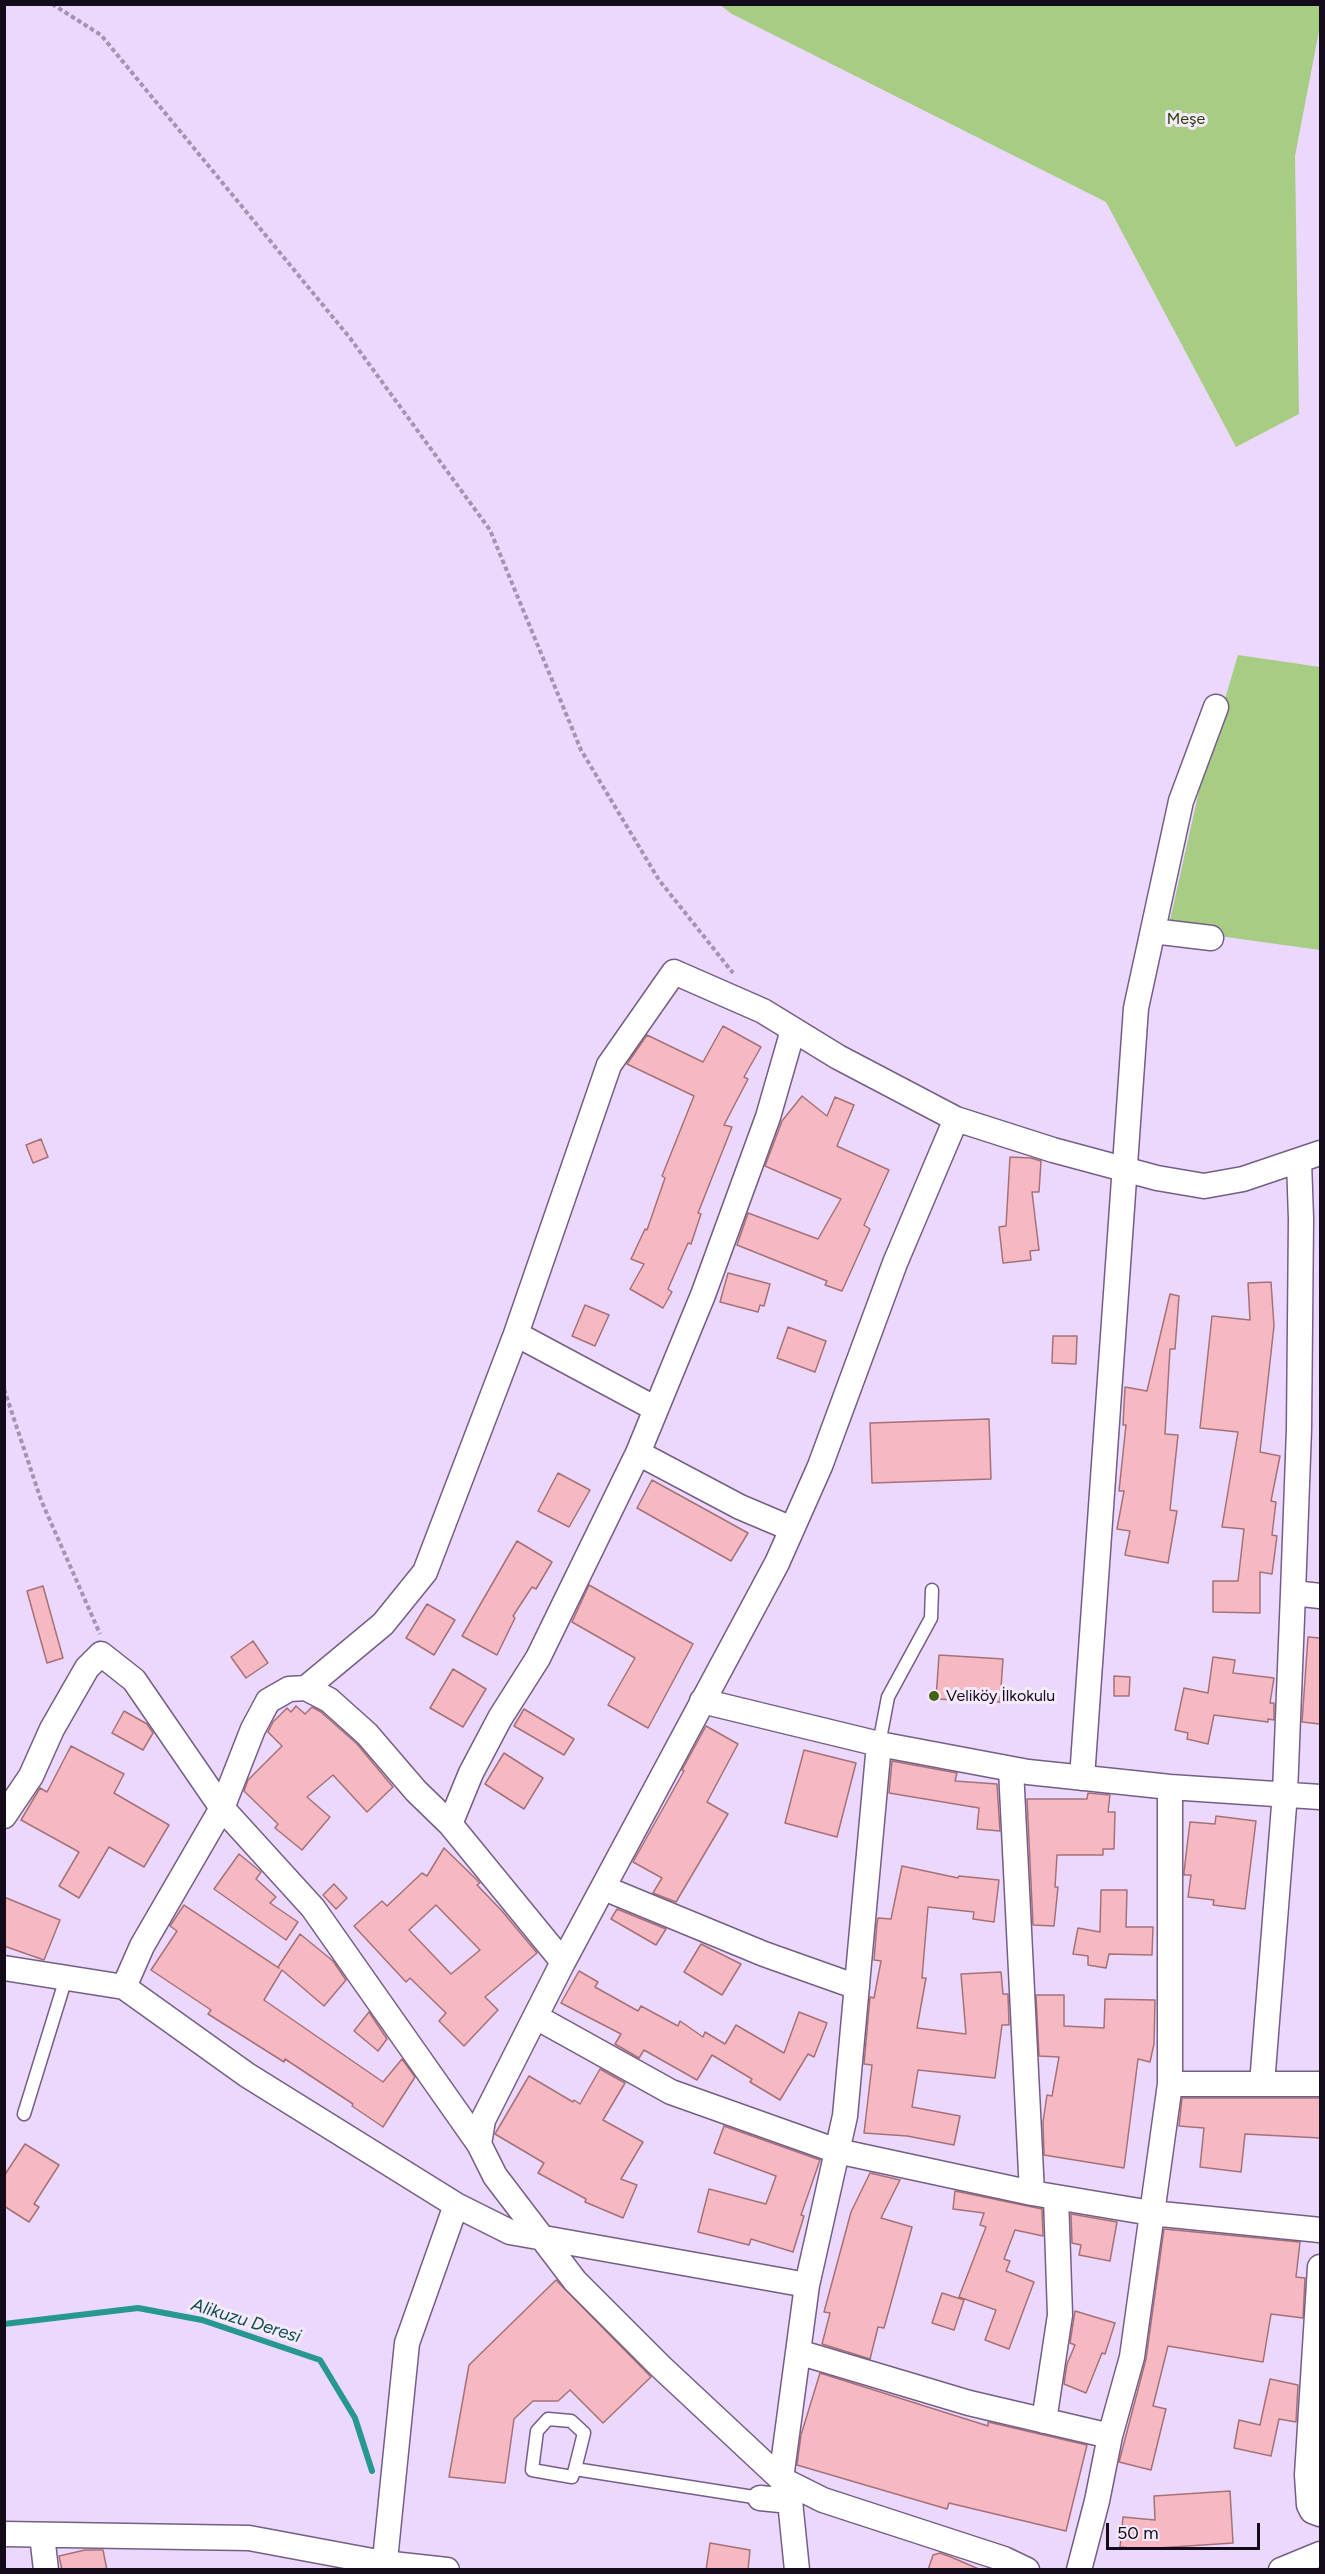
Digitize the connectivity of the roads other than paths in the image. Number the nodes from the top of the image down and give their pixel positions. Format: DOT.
graph roads {
  1 [pos="1216,707"];
  2 [pos="1153,931"];
  3 [pos="1211,938"];
  4 [pos="793,1030"];
  5 [pos="956,1119"];
  6 [pos="1310,1157"];
  7 [pos="1123,1169"];
  8 [pos="1311,1219"];
  9 [pos="516,1334"];
  10 [pos="656,1409"];
  11 [pos="1310,1431"];
  12 [pos="638,1453"];
  13 [pos="792,1529"];
  14 [pos="932,1590"];
  15 [pos="1293,1593"];
  16 [pos="1320,1596"];
  17 [pos="306,1688"];
  18 [pos="702,1701"];
  19 [pos="879,1744"];
  20 [pos="1011,1769"];
  21 [pos="1082,1778"];
  22 [pos="1170,1787"];
  23 [pos="1285,1793"];
  24 [pos="1320,1797"];
  25 [pos="222,1808"];
  26 [pos="4,1816"];
  27 [pos="450,1824"];
  28 [pos="604,1888"];
  29 [pos="563,1962"];
  30 [pos="4,1968"];
  31 [pos="66,1978"];
  32 [pos="124,1987"];
  33 [pos="857,1987"];
  34 [pos="536,2017"];
  35 [pos="1170,2084"];
  36 [pos="1262,2084"];
  37 [pos="1320,2084"];
  38 [pos="24,2114"];
  39 [pos="479,2144"];
  40 [pos="837,2151"];
  41 [pos="1032,2193"];
  42 [pos="1056,2197"];
  43 [pos="456,2205"];
  44 [pos="1151,2213"];
  45 [pos="1320,2230"];
  46 [pos="539,2236"];
  47 [pos="1320,2267"];
  48 [pos="807,2285"];
  49 [pos="798,2352"];
  50 [pos="1044,2421"];
  51 [pos="1110,2436"];
  52 [pos="575,2469"];
  53 [pos="785,2490"];
  54 [pos="760,2498"];
  55 [pos="1320,2514"];
  56 [pos="4,2534"];
  57 [pos="42,2535"];
  58 [pos="1320,2554"];
  59 [pos="384,2566"];
  60 [pos="46,2570"];
  61 [pos="447,2570"];
  62 [pos="797,2570"];
  63 [pos="1027,2570"];
  64 [pos="1078,2570"];
  65 [pos="1281,2570"];
  1 -- 2 [label="street"];
  2 -- 3 [label="street"];
  2 -- 7 [label="street"];
  4 -- 5 [label="street"];
  4 -- 9 [label="street"];
  4 -- 10 [label="street"];
  5 -- 7 [label="street"];
  5 -- 13 [label="street"];
  6 -- 7 [label="street"];
  6 -- 8 [label="street"];
  7 -- 21 [label="street"];
  8 -- 11 [label="street"];
  9 -- 10 [label="street"];
  9 -- 17 [label="street"];
  10 -- 12 [label="street"];
  11 -- 15 [label="street"];
  12 -- 13 [label="street"];
  12 -- 27 [label="street"];
  13 -- 18 [label="street"];
  14 -- 19 [label="lane"];
  15 -- 16 [label="street"];
  15 -- 23 [label="street"];
  17 -- 25 [label="street"];
  17 -- 27 [label="street"];
  18 -- 19 [label="street"];
  18 -- 28 [label="street"];
  19 -- 20 [label="street"];
  19 -- 33 [label="street"];
  20 -- 21 [label="street"];
  20 -- 41 [label="street"];
  21 -- 22 [label="street"];
  22 -- 23 [label="street"];
  22 -- 35 [label="street"];
  23 -- 24 [label="street"];
  23 -- 36 [label="street"];
  25 -- 26 [label="street"];
  25 -- 32 [label="street"];
  25 -- 39 [label="street"];
  27 -- 29 [label="street"];
  28 -- 29 [label="street"];
  28 -- 33 [label="street"];
  29 -- 34 [label="street"];
  30 -- 31 [label="street"];
  31 -- 32 [label="street"];
  31 -- 38 [label="lane"];
  32 -- 43 [label="street"];
  33 -- 40 [label="street"];
  34 -- 39 [label="street"];
  34 -- 40 [label="street"];
  35 -- 36 [label="street"];
  35 -- 44 [label="street"];
  36 -- 37 [label="street"];
  39 -- 46 [label="street"];
  40 -- 41 [label="street"];
  40 -- 48 [label="street"];
  41 -- 42 [label="street"];
  42 -- 44 [label="street"];
  42 -- 50 [label="street"];
  43 -- 46 [label="street"];
  43 -- 59 [label="street"];
  44 -- 45 [label="street"];
  44 -- 51 [label="street"];
  46 -- 48 [label="street"];
  46 -- 53 [label="street"];
  47 -- 55 [label="street"];
  48 -- 49 [label="street"];
  49 -- 50 [label="street"];
  49 -- 53 [label="street"];
  50 -- 51 [label="street"];
  51 -- 64 [label="street"];
  52 -- 52 [label="lane"];
  52 -- 54 [label="lane"];
  53 -- 54 [label="street"];
  53 -- 62 [label="street"];
  53 -- 63 [label="street"];
  56 -- 57 [label="street"];
  57 -- 59 [label="street"];
  57 -- 60 [label="street"];
  58 -- 65 [label="street"];
  59 -- 61 [label="street"];
}
